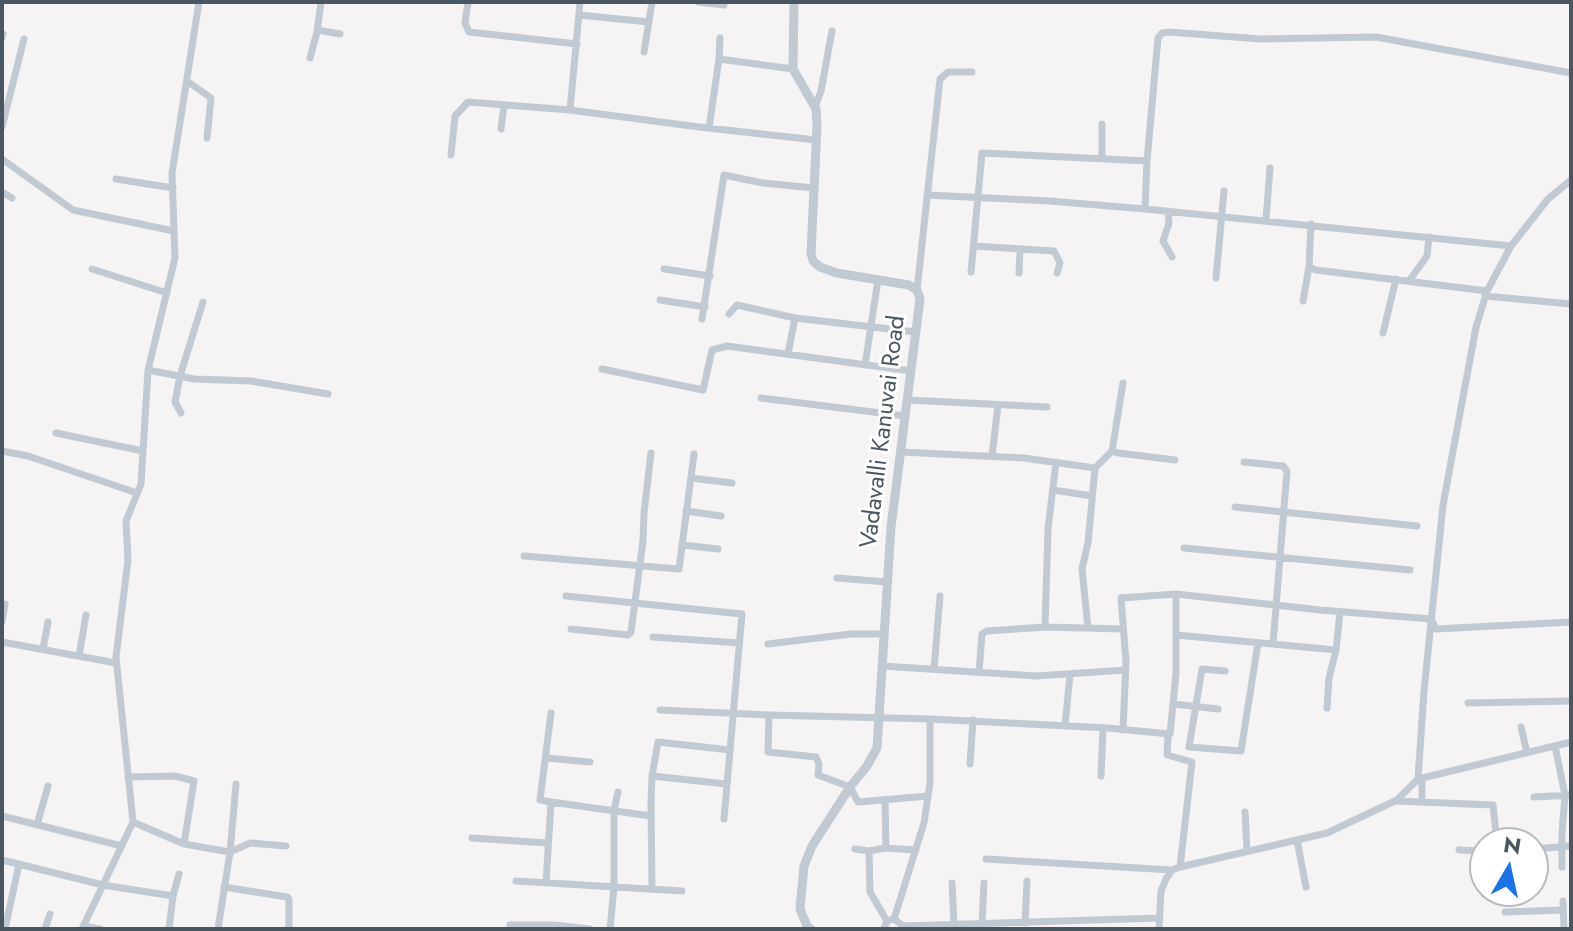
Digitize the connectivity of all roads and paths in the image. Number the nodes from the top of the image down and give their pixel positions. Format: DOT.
graph roads {
  1 [pos="199,2"];
  2 [pos="321,2"];
  3 [pos="468,2"];
  4 [pos="580,2"];
  5 [pos="652,2"];
  6 [pos="698,2"];
  7 [pos="794,2"];
  8 [pos="724,5"];
  9 [pos="579,15"];
  10 [pos="649,22"];
  11 [pos="317,30"];
  12 [pos="832,31"];
  13 [pos="340,34"];
  14 [pos="720,38"];
  15 [pos="24,39"];
  16 [pos="577,44"];
  17 [pos="644,52"];
  18 [pos="310,58"];
  19 [pos="719,59"];
  20 [pos="793,69"];
  21 [pos="972,72"];
  22 [pos="1571,73"];
  23 [pos="187,81"];
  24 [pos="504,105"];
  25 [pos="815,107"];
  26 [pos="570,110"];
  27 [pos="4,111"];
  28 [pos="1102,124"];
  29 [pos="2,127"];
  30 [pos="709,128"];
  31 [pos="501,129"];
  32 [pos="207,138"];
  33 [pos="816,140"];
  34 [pos="451,155"];
  35 [pos="1102,159"];
  36 [pos="1147,161"];
  37 [pos="5,162"];
  38 [pos="1270,168"];
  39 [pos="2,173"];
  40 [pos="116,179"];
  41 [pos="1571,180"];
  42 [pos="173,188"];
  43 [pos="814,188"];
  44 [pos="1224,191"];
  45 [pos="2,192"];
  46 [pos="927,195"];
  47 [pos="12,198"];
  48 [pos="978,198"];
  49 [pos="1145,209"];
  50 [pos="1168,211"];
  51 [pos="1222,216"];
  52 [pos="1266,220"];
  53 [pos="1311,224"];
  54 [pos="174,231"];
  55 [pos="1429,237"];
  56 [pos="974,246"];
  57 [pos="1511,246"];
  58 [pos="1020,249"];
  59 [pos="1172,257"];
  60 [pos="1309,267"];
  61 [pos="92,269"];
  62 [pos="664,269"];
  63 [pos="971,272"];
  64 [pos="1019,273"];
  65 [pos="1057,273"];
  66 [pos="710,276"];
  67 [pos="1216,278"];
  68 [pos="1396,279"];
  69 [pos="878,280"];
  70 [pos="1409,281"];
  71 [pos="917,290"];
  72 [pos="167,293"];
  73 [pos="1486,293"];
  74 [pos="660,300"];
  75 [pos="1303,301"];
  76 [pos="203,302"];
  77 [pos="1571,304"];
  78 [pos="705,307"];
  79 [pos="729,314"];
  80 [pos="795,318"];
  81 [pos="702,319"];
  82 [pos="870,327"];
  83 [pos="916,332"];
  84 [pos="1383,333"];
  85 [pos="788,354"];
  86 [pos="865,365"];
  87 [pos="602,369"];
  88 [pos="148,370"];
  89 [pos="911,371"];
  90 [pos="180,376"];
  91 [pos="1123,383"];
  92 [pos="328,394"];
  93 [pos="761,398"];
  94 [pos="908,400"];
  95 [pos="998,405"];
  96 [pos="1047,407"];
  97 [pos="181,413"];
  98 [pos="905,416"];
  99 [pos="56,433"];
  100 [pos="2,451"];
  101 [pos="143,451"];
  102 [pos="1112,451"];
  103 [pos="901,452"];
  104 [pos="651,453"];
  105 [pos="694,454"];
  106 [pos="992,456"];
  107 [pos="1175,460"];
  108 [pos="1056,462"];
  109 [pos="1244,462"];
  110 [pos="1095,468"];
  111 [pos="691,478"];
  112 [pos="732,483"];
  113 [pos="1053,490"];
  114 [pos="137,493"];
  115 [pos="1092,496"];
  116 [pos="1235,507"];
  117 [pos="686,511"];
  118 [pos="1284,512"];
  119 [pos="721,516"];
  120 [pos="1417,526"];
  121 [pos="682,545"];
  122 [pos="1184,548"];
  123 [pos="718,549"];
  124 [pos="524,556"];
  125 [pos="1280,557"];
  126 [pos="640,566"];
  127 [pos="1410,570"];
  128 [pos="837,578"];
  129 [pos="887,582"];
  130 [pos="1176,594"];
  131 [pos="566,596"];
  132 [pos="940,596"];
  133 [pos="636,603"];
  134 [pos="5,604"];
  135 [pos="1276,605"];
  136 [pos="1340,612"];
  137 [pos="86,615"];
  138 [pos="1431,619"];
  139 [pos="2,622"];
  140 [pos="48,622"];
  141 [pos="1571,622"];
  142 [pos="1045,627"];
  143 [pos="1088,628"];
  144 [pos="571,629"];
  145 [pos="1123,629"];
  146 [pos="884,634"];
  147 [pos="1176,635"];
  148 [pos="653,637"];
  149 [pos="2,642"];
  150 [pos="739,643"];
  151 [pos="1258,643"];
  152 [pos="768,644"];
  153 [pos="1273,644"];
  154 [pos="43,649"];
  155 [pos="1336,650"];
  156 [pos="79,656"];
  157 [pos="116,663"];
  158 [pos="882,666"];
  159 [pos="934,669"];
  160 [pos="1125,670"];
  161 [pos="1225,671"];
  162 [pos="979,672"];
  163 [pos="1070,674"];
  164 [pos="1571,701"];
  165 [pos="1468,703"];
  166 [pos="1173,704"];
  167 [pos="1196,706"];
  168 [pos="1327,708"];
  169 [pos="1218,709"];
  170 [pos="660,710"];
  171 [pos="551,713"];
  172 [pos="733,713"];
  173 [pos="769,715"];
  174 [pos="879,718"];
  175 [pos="930,719"];
  176 [pos="973,720"];
  177 [pos="1065,726"];
  178 [pos="1521,727"];
  179 [pos="1103,728"];
  180 [pos="1123,730"];
  181 [pos="1168,734"];
  182 [pos="1571,742"];
  183 [pos="1555,746"];
  184 [pos="730,750"];
  185 [pos="1527,753"];
  186 [pos="546,758"];
  187 [pos="590,762"];
  188 [pos="970,764"];
  189 [pos="652,776"];
  190 [pos="1101,776"];
  191 [pos="128,777"];
  192 [pos="1420,779"];
  193 [pos="236,784"];
  194 [pos="726,784"];
  195 [pos="48,786"];
  196 [pos="850,787"];
  197 [pos="618,792"];
  198 [pos="1568,795"];
  199 [pos="928,796"];
  200 [pos="1534,797"];
  201 [pos="885,801"];
  202 [pos="1394,801"];
  203 [pos="551,802"];
  204 [pos="1422,802"];
  205 [pos="614,810"];
  206 [pos="1245,812"];
  207 [pos="2,816"];
  208 [pos="651,816"];
  209 [pos="724,819"];
  210 [pos="133,822"];
  211 [pos="37,825"];
  212 [pos="1495,827"];
  213 [pos="472,838"];
  214 [pos="1297,840"];
  215 [pos="547,843"];
  216 [pos="184,844"];
  217 [pos="122,846"];
  218 [pos="286,846"];
  219 [pos="1571,846"];
  220 [pos="1562,847"];
  221 [pos="886,848"];
  222 [pos="1549,848"];
  223 [pos="855,849"];
  224 [pos="916,850"];
  225 [pos="1459,850"];
  226 [pos="1469,850"];
  227 [pos="869,851"];
  228 [pos="1247,851"];
  229 [pos="230,852"];
  230 [pos="986,859"];
  231 [pos="2,860"];
  232 [pos="19,864"];
  233 [pos="1562,867"];
  234 [pos="1176,868"];
  235 [pos="179,874"];
  236 [pos="516,881"];
  237 [pos="1027,881"];
  238 [pos="546,883"];
  239 [pos="952,883"];
  240 [pos="984,883"];
  241 [pos="103,885"];
  242 [pos="224,887"];
  243 [pos="614,887"];
  244 [pos="1306,887"];
  245 [pos="652,889"];
  246 [pos="682,891"];
  247 [pos="173,896"];
  248 [pos="1505,912"];
  249 [pos="50,914"];
  250 [pos="1159,918"];
  251 [pos="889,923"];
  252 [pos="1025,923"];
  253 [pos="982,924"];
  254 [pos="510,925"];
  255 [pos="954,925"];
  256 [pos="1080,925"];
  257 [pos="994,926"];
  258 [pos="1036,926"];
  259 [pos="83,928"];
  260 [pos="5,929"];
  261 [pos="45,929"];
  262 [pos="100,929"];
  263 [pos="169,929"];
  264 [pos="218,929"];
  265 [pos="289,929"];
  266 [pos="590,929"];
  267 [pos="610,929"];
  268 [pos="811,929"];
  269 [pos="1159,929"];
  270 [pos="1564,929"];
  1 -- 23 [label="street"];
  2 -- 11 [label="street"];
  3 -- 16 [label="street"];
  4 -- 9 [label="street"];
  5 -- 10 [label="street"];
  6 -- 8 [label="street"];
  7 -- 20 [label="street"];
  9 -- 10 [label="street"];
  9 -- 16 [label="street"];
  10 -- 17 [label="street"];
  11 -- 13 [label="street"];
  11 -- 18 [label="street"];
  12 -- 25 [label="street"];
  14 -- 19 [label="street"];
  15 -- 27 [label="street"];
  16 -- 26 [label="street"];
  19 -- 20 [label="street"];
  19 -- 30 [label="street"];
  20 -- 25 [label="street, Vadavalli Kanuvai Road"];
  21 -- 46 [label="street"];
  22 -- 36 [label="street"];
  23 -- 32 [label="street"];
  23 -- 42 [label="street"];
  24 -- 26 [label="street"];
  24 -- 31 [label="street"];
  24 -- 34 [label="street"];
  25 -- 33 [label="street, Vadavalli Kanuvai Road"];
  26 -- 30 [label="street"];
  27 -- 29 [label="street"];
  28 -- 35 [label="street"];
  30 -- 33 [label="street"];
  33 -- 43 [label="street, Vadavalli Kanuvai Road"];
  35 -- 36 [label="street"];
  35 -- 48 [label="street"];
  36 -- 49 [label="street"];
  37 -- 39 [label="street"];
  37 -- 54 [label="street"];
  38 -- 52 [label="street"];
  40 -- 42 [label="street"];
  41 -- 57 [label="street"];
  42 -- 54 [label="street"];
  43 -- 66 [label="street"];
  43 -- 69 [label="street, Vadavalli Kanuvai Road"];
  44 -- 51 [label="street"];
  45 -- 47 [label="street"];
  46 -- 48 [label="street"];
  46 -- 71 [label="street"];
  48 -- 49 [label="street"];
  48 -- 56 [label="street"];
  49 -- 50 [label="street"];
  50 -- 51 [label="street"];
  50 -- 59 [label="street"];
  51 -- 52 [label="street"];
  51 -- 67 [label="street"];
  52 -- 53 [label="street"];
  53 -- 55 [label="street"];
  53 -- 60 [label="street"];
  54 -- 72 [label="street"];
  55 -- 57 [label="street"];
  55 -- 70 [label="street"];
  56 -- 58 [label="street"];
  56 -- 63 [label="street"];
  57 -- 73 [label="street"];
  58 -- 64 [label="street"];
  58 -- 65 [label="street"];
  60 -- 68 [label="street"];
  60 -- 75 [label="street"];
  61 -- 72 [label="street"];
  62 -- 66 [label="street"];
  66 -- 78 [label="street"];
  68 -- 70 [label="street"];
  68 -- 84 [label="street"];
  69 -- 71 [label="street, Vadavalli Kanuvai Road"];
  69 -- 82 [label="street"];
  70 -- 73 [label="street"];
  71 -- 83 [label="street, Vadavalli Kanuvai Road"];
  72 -- 88 [label="street"];
  73 -- 77 [label="street"];
  73 -- 138 [label="street"];
  74 -- 78 [label="street"];
  76 -- 90 [label="street"];
  78 -- 81 [label="street"];
  79 -- 80 [label="street"];
  80 -- 82 [label="street"];
  80 -- 85 [label="street"];
  82 -- 83 [label="street"];
  82 -- 86 [label="street"];
  83 -- 89 [label="street, Vadavalli Kanuvai Road"];
  85 -- 86 [label="street"];
  85 -- 87 [label="street"];
  86 -- 89 [label="street"];
  88 -- 90 [label="street"];
  88 -- 101 [label="street"];
  89 -- 94 [label="street, Vadavalli Kanuvai Road"];
  90 -- 92 [label="street"];
  90 -- 97 [label="street"];
  91 -- 102 [label="street"];
  93 -- 98 [label="street"];
  94 -- 95 [label="street"];
  94 -- 98 [label="street, Vadavalli Kanuvai Road"];
  95 -- 96 [label="street"];
  95 -- 106 [label="street"];
  98 -- 103 [label="street, Vadavalli Kanuvai Road"];
  99 -- 101 [label="street"];
  100 -- 114 [label="street"];
  101 -- 114 [label="street"];
  102 -- 107 [label="street"];
  102 -- 110 [label="street"];
  103 -- 106 [label="street"];
  103 -- 129 [label="street, Vadavalli Kanuvai Road"];
  104 -- 126 [label="street"];
  105 -- 111 [label="street"];
  106 -- 108 [label="street"];
  108 -- 110 [label="street"];
  108 -- 113 [label="street"];
  109 -- 118 [label="street"];
  110 -- 115 [label="street"];
  111 -- 112 [label="street"];
  111 -- 117 [label="street"];
  113 -- 115 [label="street"];
  113 -- 142 [label="street"];
  114 -- 157 [label="street"];
  115 -- 143 [label="street"];
  116 -- 118 [label="street"];
  117 -- 119 [label="street"];
  117 -- 121 [label="street"];
  118 -- 120 [label="street"];
  118 -- 125 [label="street"];
  121 -- 123 [label="street"];
  121 -- 126 [label="street"];
  122 -- 125 [label="street"];
  124 -- 126 [label="street"];
  125 -- 127 [label="street"];
  125 -- 135 [label="street"];
  126 -- 133 [label="street"];
  128 -- 129 [label="street"];
  129 -- 146 [label="street, Vadavalli Kanuvai Road"];
  130 -- 135 [label="street"];
  130 -- 145 [label="street"];
  130 -- 147 [label="street"];
  131 -- 133 [label="street"];
  132 -- 159 [label="street"];
  133 -- 144 [label="street"];
  133 -- 150 [label="street"];
  134 -- 139 [label="street"];
  135 -- 136 [label="street"];
  135 -- 153 [label="street"];
  136 -- 138 [label="street"];
  136 -- 155 [label="street"];
  137 -- 156 [label="street"];
  138 -- 141 [label="street"];
  138 -- 192 [label="street"];
  140 -- 154 [label="street"];
  142 -- 143 [label="street"];
  142 -- 162 [label="street"];
  143 -- 145 [label="street"];
  145 -- 160 [label="street"];
  146 -- 152 [label="street"];
  146 -- 158 [label="street, Vadavalli Kanuvai Road"];
  147 -- 151 [label="street"];
  147 -- 166 [label="street"];
  148 -- 150 [label="street"];
  149 -- 154 [label="street"];
  150 -- 172 [label="street"];
  151 -- 153 [label="street"];
  151 -- 167 [label="street"];
  153 -- 155 [label="street"];
  154 -- 156 [label="street"];
  155 -- 168 [label="street"];
  156 -- 157 [label="street"];
  157 -- 191 [label="street"];
  158 -- 159 [label="street"];
  158 -- 174 [label="street, Vadavalli Kanuvai Road"];
  159 -- 162 [label="street"];
  160 -- 163 [label="street"];
  160 -- 180 [label="street"];
  161 -- 167 [label="street"];
  162 -- 163 [label="street"];
  163 -- 177 [label="street"];
  164 -- 165 [label="street"];
  166 -- 167 [label="street"];
  166 -- 181 [label="street"];
  167 -- 169 [label="street"];
  170 -- 172 [label="street"];
  171 -- 186 [label="street"];
  172 -- 173 [label="street"];
  172 -- 184 [label="street"];
  173 -- 174 [label="street"];
  173 -- 196 [label="street"];
  174 -- 175 [label="street"];
  174 -- 196 [label="street, Vadavalli Kanuvai Road"];
  175 -- 176 [label="street"];
  175 -- 199 [label="street"];
  176 -- 177 [label="street"];
  176 -- 188 [label="street"];
  177 -- 179 [label="street"];
  178 -- 185 [label="street"];
  179 -- 180 [label="street"];
  179 -- 190 [label="street"];
  180 -- 181 [label="street"];
  181 -- 234 [label="street"];
  182 -- 183 [label="street"];
  183 -- 185 [label="street"];
  183 -- 198 [label="street"];
  184 -- 189 [label="street"];
  184 -- 194 [label="street"];
  185 -- 192 [label="street"];
  186 -- 187 [label="street"];
  186 -- 203 [label="street"];
  189 -- 194 [label="street"];
  189 -- 208 [label="street"];
  191 -- 210 [label="street"];
  191 -- 216 [label="street"];
  192 -- 202 [label="street"];
  192 -- 204 [label="street"];
  193 -- 229 [label="street"];
  194 -- 209 [label="street"];
  195 -- 211 [label="street"];
  196 -- 201 [label="street"];
  196 -- 268 [label="street, Vadavalli Kanuvai Road"];
  197 -- 205 [label="street"];
  198 -- 200 [label="street"];
  198 -- 220 [label="street"];
  199 -- 201 [label="street"];
  199 -- 224 [label="street"];
  201 -- 221 [label="street"];
  202 -- 204 [label="street"];
  202 -- 214 [label="street"];
  203 -- 205 [label="street"];
  203 -- 215 [label="street"];
  204 -- 212 [label="street"];
  205 -- 208 [label="street"];
  205 -- 243 [label="street"];
  206 -- 228 [label="street"];
  207 -- 211 [label="street"];
  208 -- 245 [label="street"];
  210 -- 216 [label="street"];
  210 -- 217 [label="street"];
  211 -- 217 [label="street"];
  213 -- 215 [label="street"];
  214 -- 228 [label="street"];
  214 -- 244 [label="street"];
  215 -- 238 [label="street"];
  216 -- 229 [label="street"];
  217 -- 241 [label="street"];
  218 -- 229 [label="street"];
  219 -- 220 [label="street"];
  220 -- 222 [label="street"];
  220 -- 233 [label="street"];
  221 -- 224 [label="street"];
  221 -- 227 [label="street"];
  223 -- 227 [label="street"];
  224 -- 251 [label="street"];
  225 -- 226 [label="street"];
  227 -- 251 [label="street"];
  228 -- 234 [label="street"];
  229 -- 242 [label="street"];
  230 -- 234 [label="street"];
  231 -- 232 [label="street"];
  232 -- 241 [label="street"];
  232 -- 260 [label="street"];
  234 -- 250 [label="street"];
  235 -- 247 [label="street"];
  236 -- 238 [label="street"];
  237 -- 252 [label="street"];
  238 -- 243 [label="street"];
  239 -- 255 [label="street"];
  240 -- 253 [label="street"];
  241 -- 247 [label="street"];
  241 -- 259 [label="street"];
  242 -- 264 [label="street"];
  242 -- 265 [label="street"];
  243 -- 245 [label="street"];
  243 -- 267 [label="street"];
  245 -- 246 [label="street"];
  247 -- 263 [label="street"];
  248 -- 270 [label="street"];
  249 -- 261 [label="street"];
  250 -- 256 [label="street"];
  250 -- 269 [label="street"];
  251 -- 255 [label="street"];
  252 -- 257 [label="street"];
  252 -- 258 [label="street"];
  253 -- 255 [label="street"];
  253 -- 257 [label="street"];
  254 -- 266 [label="street"];
  256 -- 258 [label="street"];
  259 -- 262 [label="street"];
}
